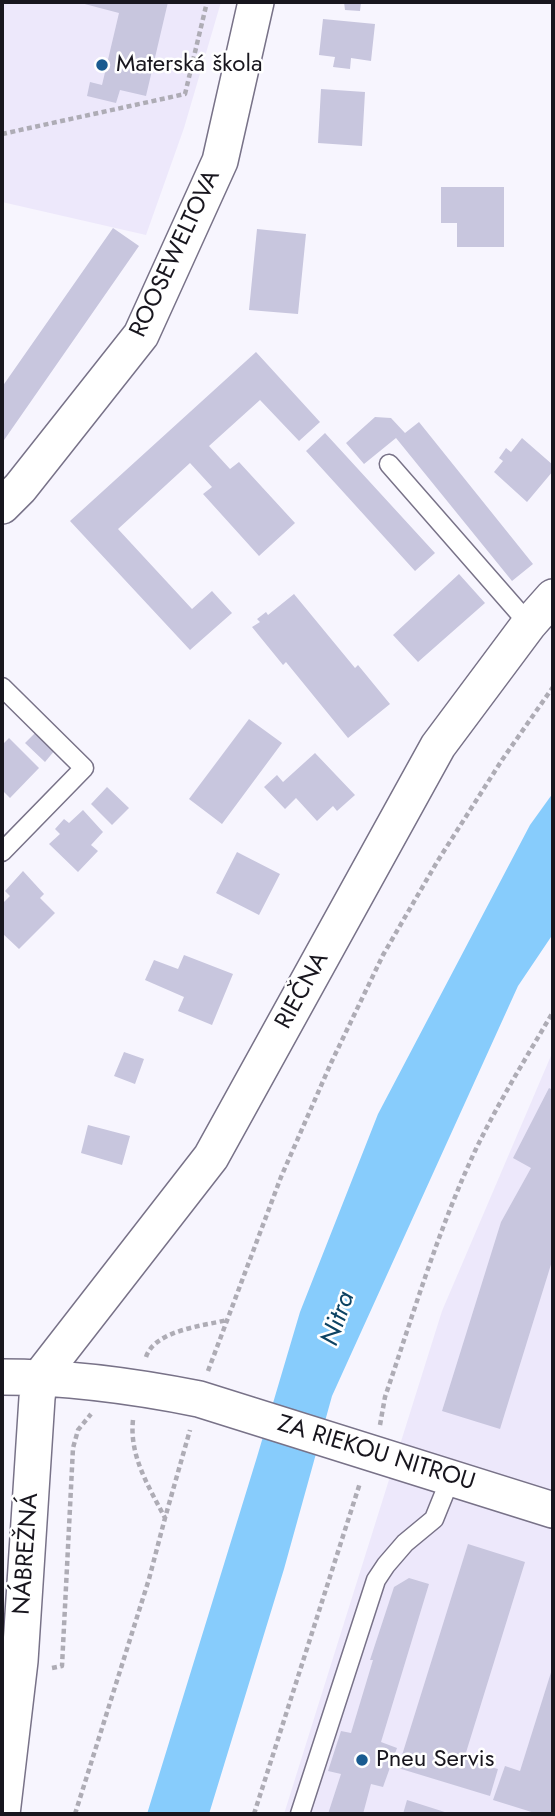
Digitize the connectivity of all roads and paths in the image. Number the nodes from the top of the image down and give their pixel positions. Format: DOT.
graph roads {
  1 [pos="207,2"];
  2 [pos="256,2"];
  3 [pos="2,134"];
  4 [pos="388,464"];
  5 [pos="2,506"];
  6 [pos="553,597"];
  7 [pos="529,624"];
  8 [pos="2,687"];
  9 [pos="553,687"];
  10 [pos="2,852"];
  11 [pos="553,1012"];
  12 [pos="227,1320"];
  13 [pos="145,1362"];
  14 [pos="2,1377"];
  15 [pos="40,1377"];
  16 [pos="201,1400"];
  17 [pos="102,1412"];
  18 [pos="134,1416"];
  19 [pos="362,1450"];
  20 [pos="451,1478"];
  21 [pos="553,1510"];
  22 [pos="164,1518"];
  23 [pos="21,1664"];
  24 [pos="2,1814"];
  25 [pos="75,1814"];
  26 [pos="254,1814"];
  27 [pos="300,1814"];
  1 -- 3 [label="path"];
  2 -- 5 [label="street, ROOSEWELTOVA"];
  4 -- 7 [label="lane"];
  6 -- 7 [label="street, RIEČNA"];
  7 -- 15 [label="street, RIEČNA"];
  8 -- 10 [label="lane"];
  9 -- 12 [label="path"];
  11 -- 19 [label="path"];
  12 -- 13 [label="path"];
  12 -- 16 [label="path"];
  14 -- 15 [label="street, ZA RIEKOU NITROU"];
  15 -- 16 [label="street, ZA RIEKOU NITROU"];
  15 -- 23 [label="street, NÁBREŽNÁ"];
  16 -- 19 [label="street, ZA RIEKOU NITROU"];
  16 -- 22 [label="path"];
  17 -- 23 [label="path"];
  18 -- 22 [label="path"];
  19 -- 20 [label="street, ZA RIEKOU NITROU"];
  19 -- 26 [label="path"];
  20 -- 21 [label="street, ZA RIEKOU NITROU"];
  20 -- 27 [label="lane"];
  22 -- 25 [label="path"];
  23 -- 24 [label="street, NÁBREŽNÁ"];
}
